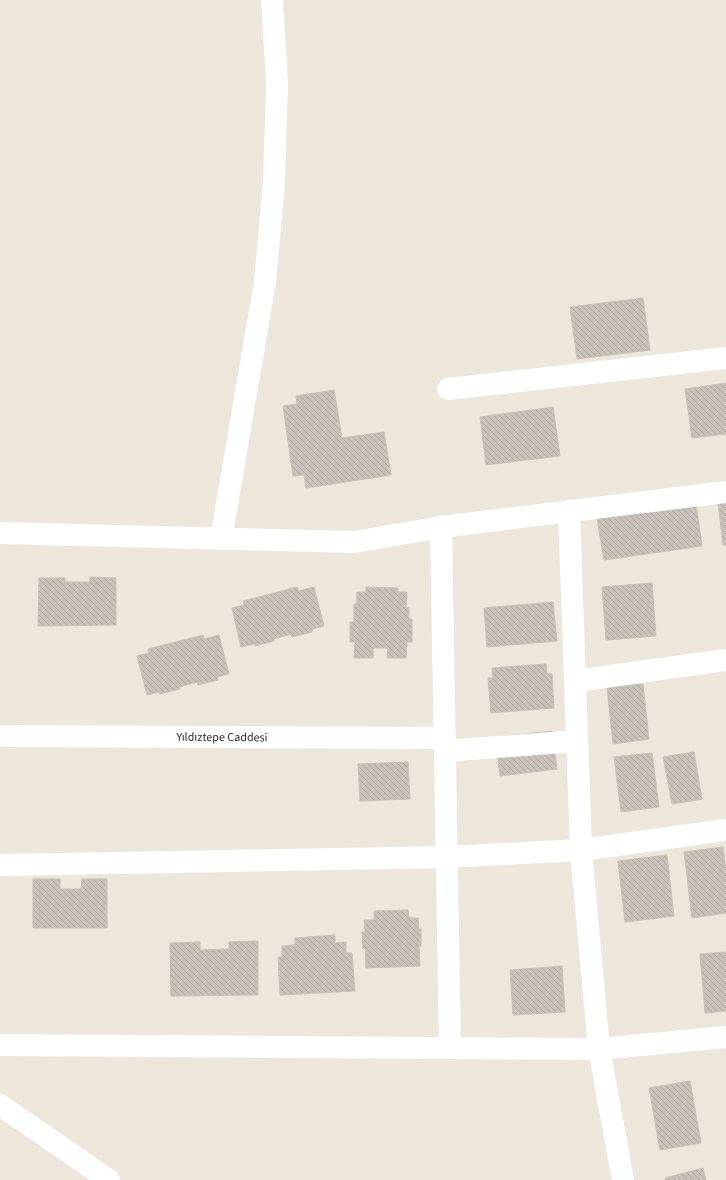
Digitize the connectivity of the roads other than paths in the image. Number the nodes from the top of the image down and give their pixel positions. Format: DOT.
graph roads {
  1 [pos="272,0"];
  2 [pos="726,358"];
  3 [pos="448,389"];
  4 [pos="726,492"];
  5 [pos="569,511"];
  6 [pos="441,527"];
  7 [pos="0,533"];
  8 [pos="221,539"];
  9 [pos="726,660"];
  10 [pos="575,681"];
  11 [pos="0,736"];
  12 [pos="577,741"];
  13 [pos="444,745"];
  14 [pos="726,830"];
  15 [pos="581,850"];
  16 [pos="446,857"];
  17 [pos="0,865"];
  18 [pos="726,1037"];
  19 [pos="0,1045"];
  20 [pos="450,1048"];
  21 [pos="599,1049"];
  22 [pos="0,1104"];
  23 [pos="109,1180"];
  24 [pos="623,1180"];
  1 -- 8 [label="street"];
  2 -- 3 [label="street"];
  4 -- 5 [label="street"];
  5 -- 6 [label="street"];
  5 -- 10 [label="street"];
  6 -- 8 [label="street"];
  6 -- 13 [label="street"];
  7 -- 8 [label="street"];
  9 -- 10 [label="street"];
  10 -- 12 [label="street"];
  11 -- 13 [label="street, Yıldıztepe Caddesi"];
  12 -- 13 [label="street, Yıldıztepe Caddesi"];
  12 -- 15 [label="street"];
  13 -- 16 [label="street"];
  14 -- 15 [label="street"];
  15 -- 16 [label="street"];
  15 -- 21 [label="street"];
  16 -- 17 [label="street"];
  16 -- 20 [label="street"];
  18 -- 21 [label="street"];
  19 -- 20 [label="street"];
  20 -- 21 [label="street"];
  21 -- 24 [label="street"];
  22 -- 23 [label="street"];
}
